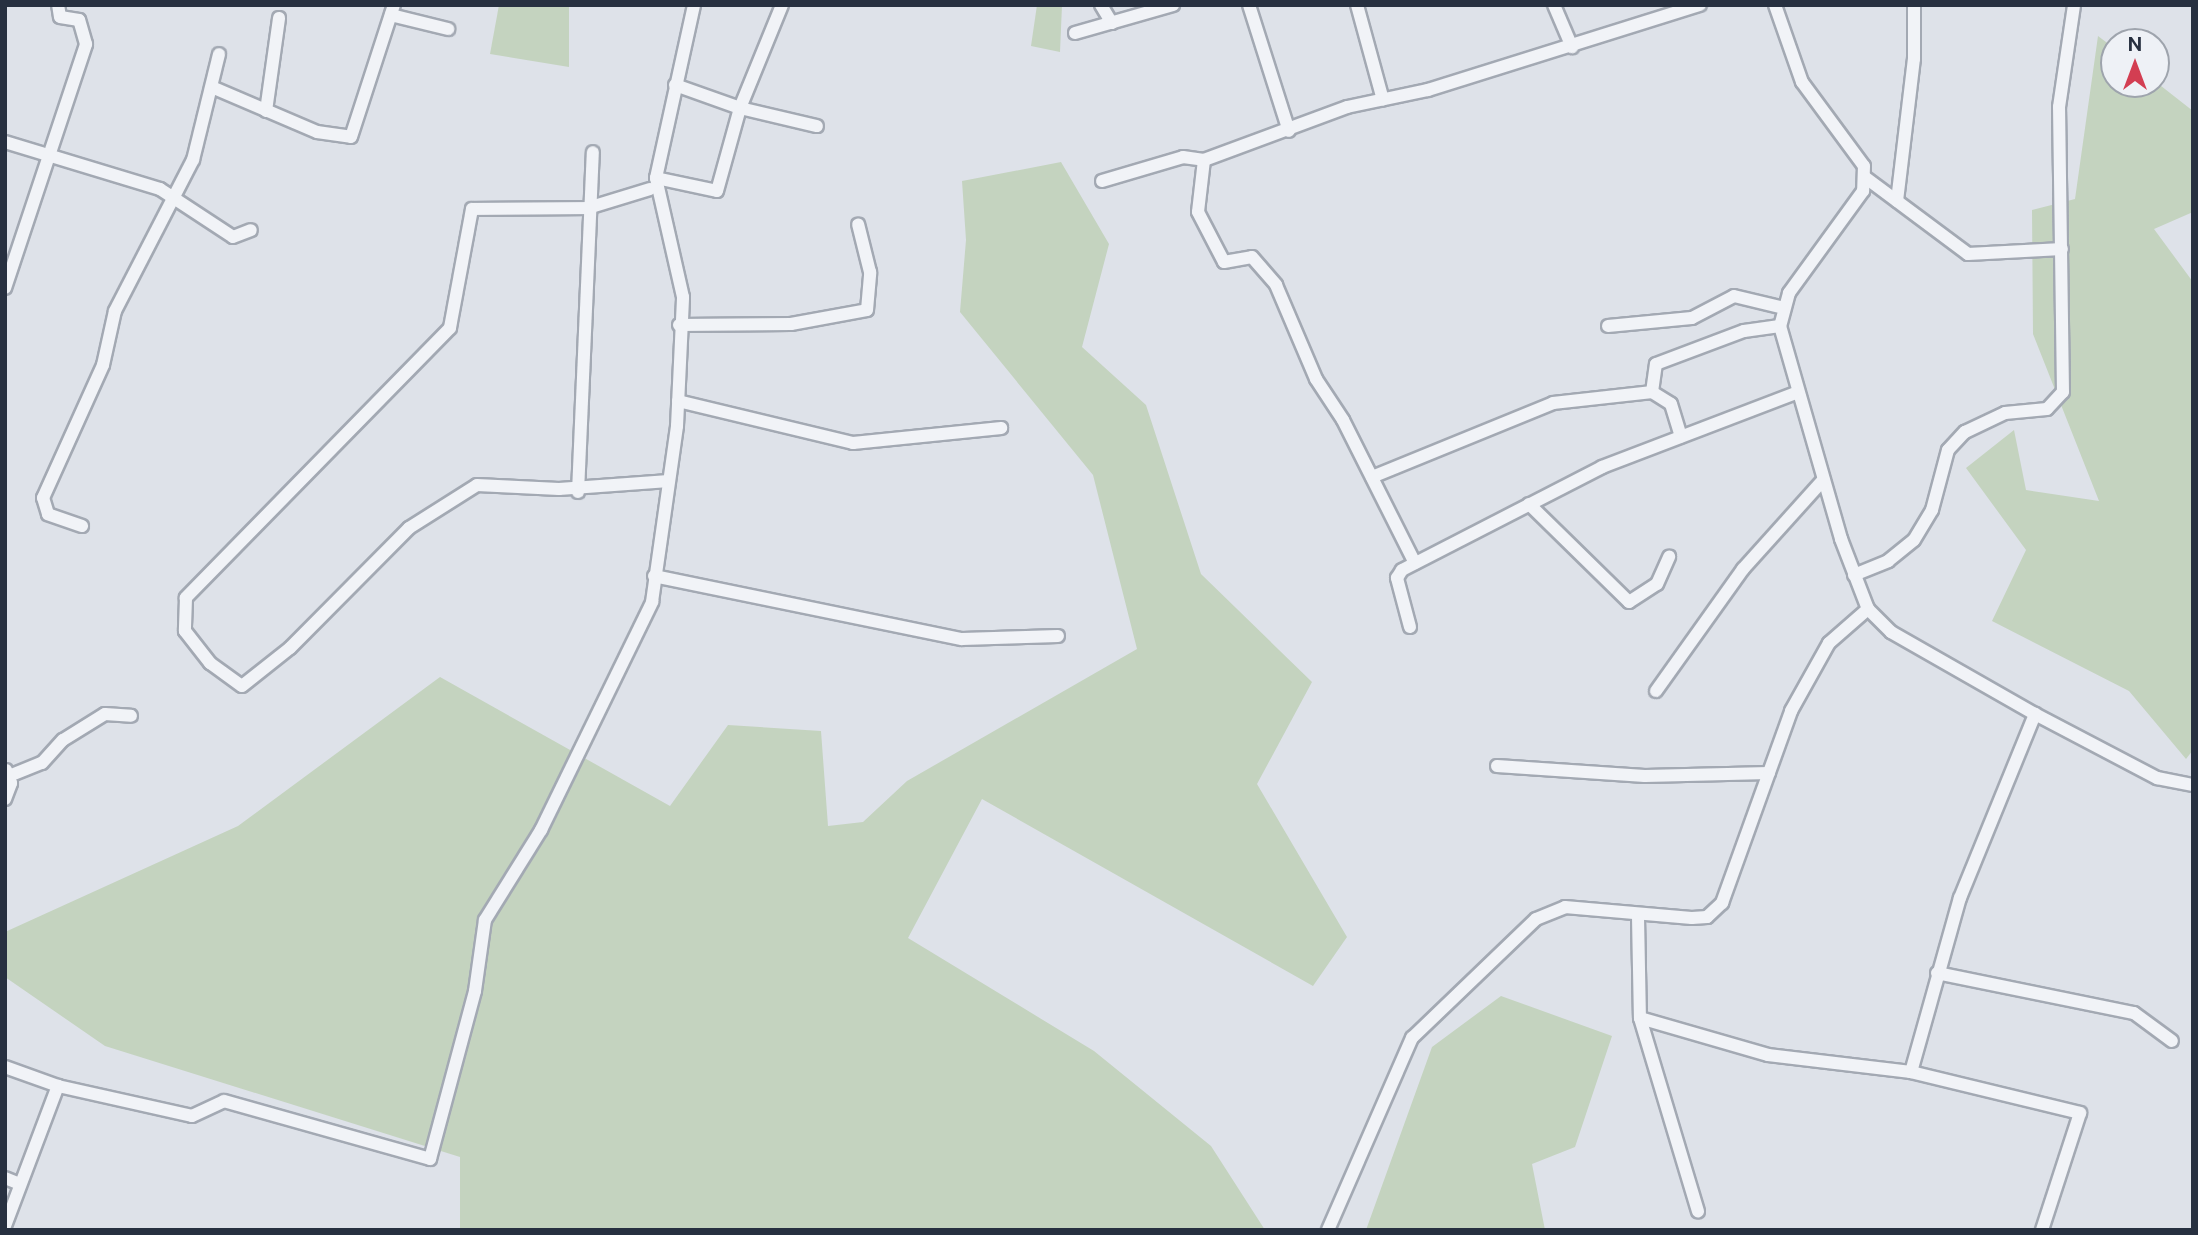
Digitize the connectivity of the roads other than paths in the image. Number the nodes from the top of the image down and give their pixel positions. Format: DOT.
graph roads {
  1 [pos="58,5"];
  2 [pos="694,5"];
  3 [pos="782,5"];
  4 [pos="1101,5"];
  5 [pos="1173,5"];
  6 [pos="1249,5"];
  7 [pos="1357,5"];
  8 [pos="1554,5"];
  9 [pos="1700,5"];
  10 [pos="1775,5"];
  11 [pos="1914,5"];
  12 [pos="2074,5"];
  13 [pos="1151,8"];
  14 [pos="392,10"];
  15 [pos="279,18"];
  16 [pos="1112,23"];
  17 [pos="447,29"];
  18 [pos="1074,33"];
  19 [pos="1572,47"];
  20 [pos="219,54"];
  21 [pos="674,85"];
  22 [pos="214,88"];
  23 [pos="1383,100"];
  24 [pos="740,108"];
  25 [pos="266,111"];
  26 [pos="817,126"];
  27 [pos="1289,130"];
  28 [pos="5,142"];
  29 [pos="593,152"];
  30 [pos="54,155"];
  31 [pos="1204,160"];
  32 [pos="1866,178"];
  33 [pos="1102,181"];
  34 [pos="653,184"];
  35 [pos="176,195"];
  36 [pos="1897,201"];
  37 [pos="587,208"];
  38 [pos="858,224"];
  39 [pos="251,230"];
  40 [pos="2062,249"];
  41 [pos="5,288"];
  42 [pos="1784,308"];
  43 [pos="680,325"];
  44 [pos="1608,326"];
  45 [pos="1780,326"];
  46 [pos="1651,392"];
  47 [pos="1796,393"];
  48 [pos="678,401"];
  49 [pos="1001,428"];
  50 [pos="1681,437"];
  51 [pos="1371,477"];
  52 [pos="1823,480"];
  53 [pos="669,481"];
  54 [pos="578,490"];
  55 [pos="1529,504"];
  56 [pos="82,526"];
  57 [pos="1669,557"];
  58 [pos="1415,564"];
  59 [pos="1854,575"];
  60 [pos="655,576"];
  61 [pos="1868,609"];
  62 [pos="1410,627"];
  63 [pos="1058,636"];
  64 [pos="1656,691"];
  65 [pos="2035,715"];
  66 [pos="131,716"];
  67 [pos="1497,766"];
  68 [pos="7,772"];
  69 [pos="1769,773"];
  70 [pos="2193,785"];
  71 [pos="5,799"];
  72 [pos="1638,917"];
  73 [pos="1937,973"];
  74 [pos="1640,1018"];
  75 [pos="2172,1041"];
  76 [pos="5,1067"];
  77 [pos="1911,1072"];
  78 [pos="58,1086"];
  79 [pos="5,1178"];
  80 [pos="20,1184"];
  81 [pos="1698,1211"];
  82 [pos="5,1226"];
  83 [pos="1328,1230"];
  84 [pos="2042,1230"];
  1 -- 30 [label="street"];
  2 -- 21 [label="street"];
  3 -- 24 [label="street"];
  4 -- 16 [label="street"];
  5 -- 13 [label="street"];
  6 -- 27 [label="street"];
  7 -- 23 [label="street"];
  8 -- 19 [label="street"];
  9 -- 19 [label="street"];
  10 -- 32 [label="street"];
  11 -- 36 [label="street"];
  12 -- 40 [label="street"];
  13 -- 16 [label="street"];
  14 -- 17 [label="street"];
  14 -- 25 [label="street"];
  15 -- 25 [label="street"];
  16 -- 18 [label="street"];
  19 -- 23 [label="street"];
  20 -- 22 [label="street"];
  21 -- 24 [label="street"];
  21 -- 34 [label="street"];
  22 -- 25 [label="street"];
  22 -- 35 [label="street"];
  23 -- 27 [label="street"];
  24 -- 26 [label="street"];
  24 -- 34 [label="street"];
  27 -- 31 [label="street"];
  28 -- 30 [label="street"];
  29 -- 37 [label="street"];
  30 -- 35 [label="street"];
  30 -- 41 [label="street"];
  31 -- 33 [label="street"];
  31 -- 51 [label="street"];
  32 -- 36 [label="street"];
  32 -- 42 [label="street"];
  34 -- 37 [label="street"];
  34 -- 43 [label="street"];
  35 -- 39 [label="street"];
  35 -- 56 [label="street"];
  36 -- 40 [label="street"];
  37 -- 54 [label="street"];
  37 -- 54 [label="street"];
  38 -- 43 [label="street"];
  40 -- 59 [label="street"];
  42 -- 44 [label="street"];
  42 -- 45 [label="street"];
  43 -- 48 [label="street"];
  45 -- 46 [label="street"];
  45 -- 47 [label="street"];
  46 -- 50 [label="street"];
  46 -- 51 [label="street"];
  47 -- 50 [label="street"];
  47 -- 52 [label="street"];
  48 -- 49 [label="street"];
  48 -- 53 [label="street"];
  50 -- 55 [label="street"];
  51 -- 58 [label="street"];
  52 -- 59 [label="street"];
  52 -- 64 [label="street"];
  53 -- 54 [label="street"];
  53 -- 60 [label="street"];
  55 -- 57 [label="street"];
  55 -- 58 [label="street"];
  58 -- 62 [label="street"];
  59 -- 61 [label="street"];
  60 -- 63 [label="street"];
  60 -- 78 [label="street"];
  61 -- 65 [label="street"];
  61 -- 69 [label="street"];
  65 -- 70 [label="street"];
  65 -- 73 [label="street"];
  66 -- 68 [label="street"];
  67 -- 69 [label="street"];
  68 -- 71 [label="street"];
  69 -- 72 [label="street"];
  72 -- 74 [label="street"];
  72 -- 83 [label="street"];
  73 -- 75 [label="street"];
  73 -- 77 [label="street"];
  74 -- 77 [label="street"];
  74 -- 81 [label="street"];
  76 -- 78 [label="street"];
  77 -- 84 [label="street"];
  78 -- 80 [label="street"];
  79 -- 80 [label="street"];
  80 -- 82 [label="street"];
}
